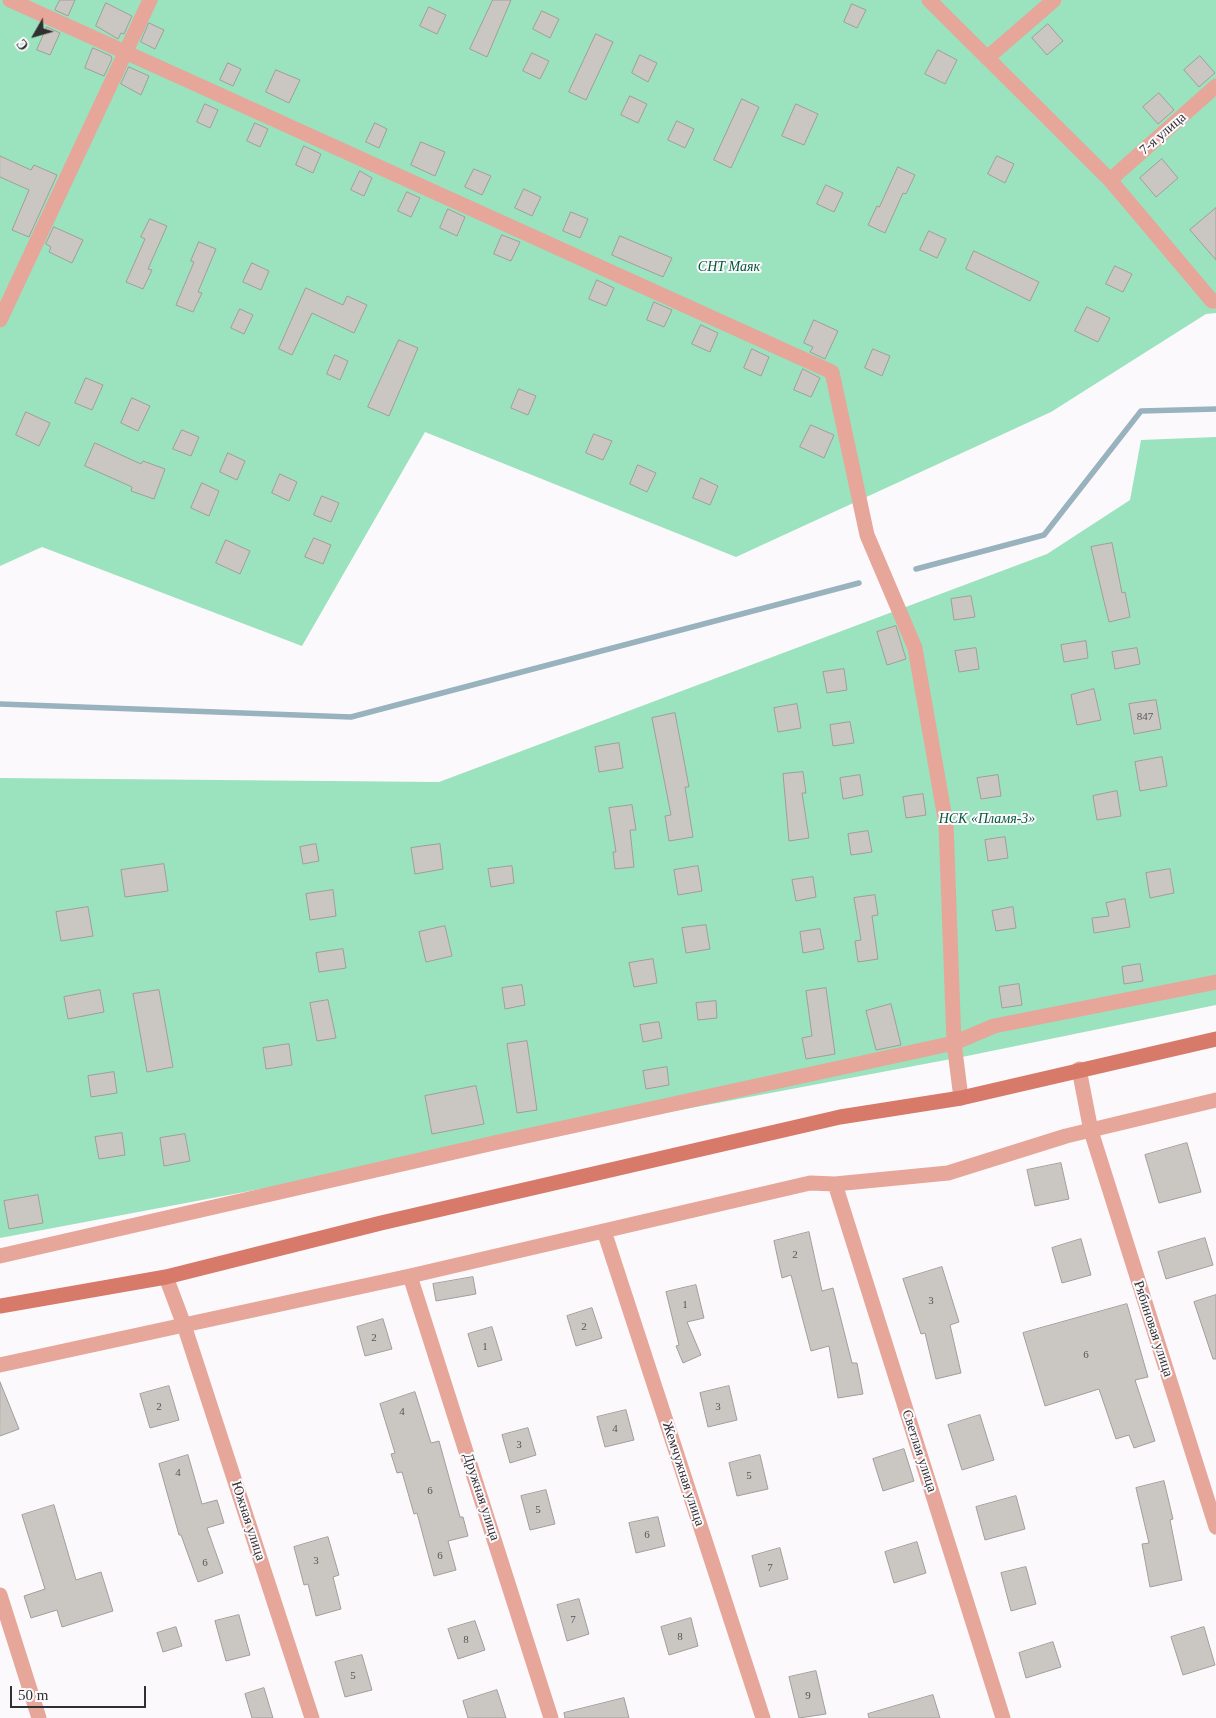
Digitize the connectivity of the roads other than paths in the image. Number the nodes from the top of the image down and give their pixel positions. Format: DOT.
graph roads {
  1 [pos="10,0"];
  2 [pos="150,0"];
  3 [pos="929,0"];
  4 [pos="1054,0"];
  5 [pos="127,53"];
  6 [pos="986,58"];
  7 [pos="1216,86"];
  8 [pos="1110,180"];
  9 [pos="1216,301"];
  10 [pos="0,320"];
  11 [pos="1216,982"];
  12 [pos="1216,1039"];
  13 [pos="954,1043"];
  14 [pos="1079,1069"];
  15 [pos="961,1098"];
  16 [pos="1216,1100"];
  17 [pos="1091,1131"];
  18 [pos="835,1184"];
  19 [pos="604,1231"];
  20 [pos="0,1256"];
  21 [pos="410,1276"];
  22 [pos="166,1277"];
  23 [pos="0,1306"];
  24 [pos="184,1325"];
  25 [pos="0,1365"];
  26 [pos="1216,1527"];
  27 [pos="0,1595"];
  28 [pos="39,1718"];
  29 [pos="312,1718"];
  30 [pos="551,1718"];
  31 [pos="763,1718"];
  32 [pos="1003,1718"];
  1 -- 5 [label="street"];
  2 -- 5 [label="street"];
  3 -- 6 [label="street"];
  4 -- 6 [label="street"];
  5 -- 10 [label="street"];
  5 -- 13 [label="street"];
  6 -- 8 [label="street"];
  7 -- 8 [label="street, 7-я улица"];
  8 -- 9 [label="street"];
  11 -- 13 [label="street"];
  12 -- 14 [label="street"];
  13 -- 15 [label="street"];
  13 -- 20 [label="street"];
  14 -- 15 [label="street"];
  14 -- 17 [label="street, Рябиновая улица"];
  15 -- 22 [label="street"];
  16 -- 17 [label="street"];
  17 -- 18 [label="street"];
  17 -- 26 [label="street, Рябиновая улица"];
  18 -- 19 [label="street"];
  18 -- 32 [label="street, Светлая улица"];
  19 -- 21 [label="street"];
  19 -- 31 [label="street, Жемчужная улица"];
  21 -- 24 [label="street"];
  21 -- 30 [label="street, Дружная улица"];
  22 -- 23 [label="street"];
  22 -- 24 [label="street, Южная улица"];
  24 -- 25 [label="street"];
  24 -- 29 [label="street, Южная улица"];
  27 -- 28 [label="street"];
}
